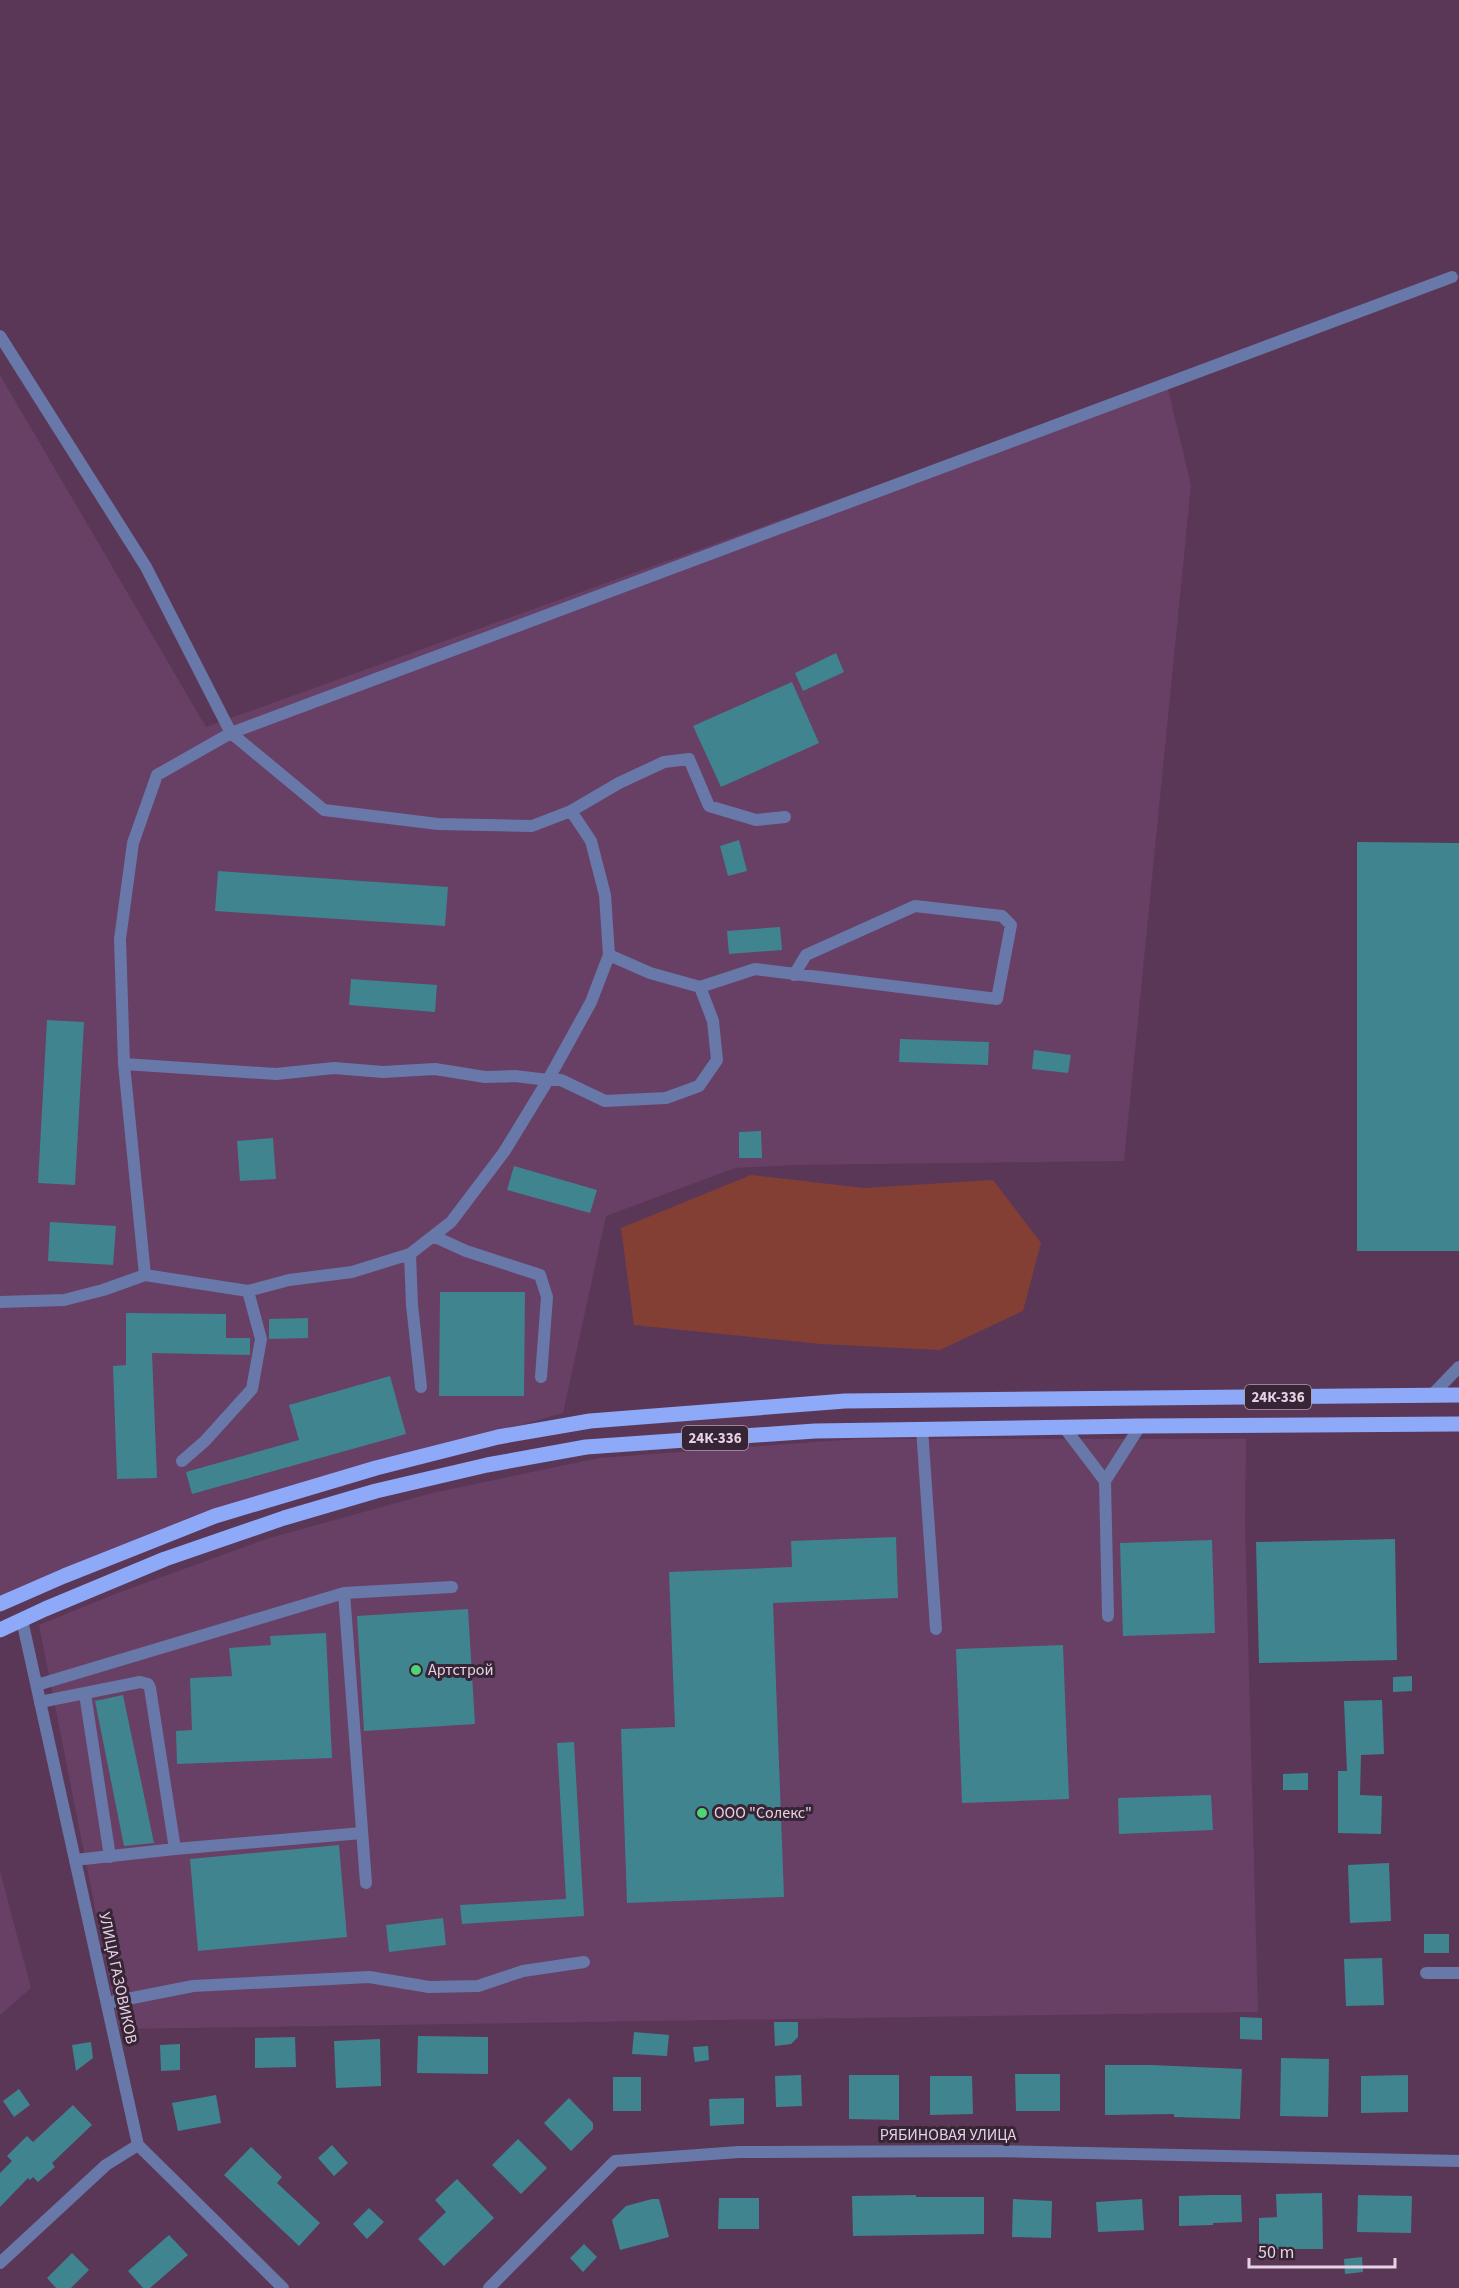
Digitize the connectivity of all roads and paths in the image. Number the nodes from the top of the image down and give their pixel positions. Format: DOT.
graph roads {
  1 [pos="1452,277"];
  2 [pos="0,336"];
  3 [pos="231,733"];
  4 [pos="571,811"];
  5 [pos="785,817"];
  6 [pos="609,955"];
  7 [pos="794,975"];
  8 [pos="700,987"];
  9 [pos="124,1064"];
  10 [pos="548,1080"];
  11 [pos="433,1236"];
  12 [pos="410,1254"];
  13 [pos="145,1275"];
  14 [pos="248,1291"];
  15 [pos="0,1302"];
  16 [pos="1459,1367"];
  17 [pos="541,1377"];
  18 [pos="421,1387"];
  19 [pos="1431,1395"];
  20 [pos="1459,1395"];
  21 [pos="1459,1424"];
  22 [pos="1140,1426"];
  23 [pos="1064,1427"];
  24 [pos="922,1429"];
  25 [pos="182,1461"];
  26 [pos="1106,1481"];
  27 [pos="452,1587"];
  28 [pos="344,1593"];
  29 [pos="0,1604"];
  30 [pos="1108,1616"];
  31 [pos="22,1620"];
  32 [pos="936,1629"];
  33 [pos="0,1630"];
  34 [pos="37,1686"];
  35 [pos="85,1694"];
  36 [pos="40,1702"];
  37 [pos="362,1833"];
  38 [pos="175,1849"];
  39 [pos="110,1857"];
  40 [pos="75,1860"];
  41 [pos="366,1882"];
  42 [pos="584,1962"];
  43 [pos="1426,1972"];
  44 [pos="1459,1973"];
  45 [pos="107,2003"];
  46 [pos="138,2145"];
  47 [pos="1459,2161"];
  48 [pos="0,2263"];
  49 [pos="283,2288"];
  50 [pos="489,2288"];
  1 -- 3 [label="street"];
  2 -- 3 [label="street"];
  3 -- 4 [label="street"];
  3 -- 9 [label="street"];
  4 -- 5 [label="street"];
  4 -- 6 [label="street"];
  6 -- 8 [label="street"];
  6 -- 10 [label="street"];
  7 -- 7 [label="street"];
  7 -- 8 [label="street"];
  8 -- 10 [label="street"];
  9 -- 10 [label="street"];
  9 -- 13 [label="street"];
  10 -- 11 [label="street"];
  11 -- 12 [label="street"];
  11 -- 17 [label="street"];
  12 -- 14 [label="street"];
  12 -- 18 [label="street"];
  13 -- 14 [label="street"];
  13 -- 15 [label="street"];
  14 -- 25 [label="street"];
  16 -- 19 [label="street"];
  19 -- 20 [label="main road, 24К-336"];
  19 -- 29 [label="main road, 24К-336"];
  21 -- 22 [label="main road, 24К-336"];
  22 -- 23 [label="main road, 24К-336"];
  22 -- 26 [label="street"];
  23 -- 24 [label="main road, 24К-336"];
  23 -- 26 [label="street"];
  24 -- 31 [label="main road, 24К-336"];
  24 -- 32 [label="street"];
  26 -- 30 [label="street"];
  27 -- 28 [label="street"];
  28 -- 34 [label="street"];
  28 -- 37 [label="street"];
  31 -- 33 [label="main road, 24К-336"];
  31 -- 34 [label="street, УЛИЦА ГАЗОВИКОВ"];
  34 -- 36 [label="street, УЛИЦА ГАЗОВИКОВ"];
  35 -- 36 [label="street"];
  35 -- 38 [label="street"];
  35 -- 39 [label="street"];
  36 -- 40 [label="street, УЛИЦА ГАЗОВИКОВ"];
  37 -- 38 [label="street"];
  37 -- 41 [label="street"];
  38 -- 39 [label="street"];
  39 -- 40 [label="street"];
  40 -- 45 [label="street, УЛИЦА ГАЗОВИКОВ"];
  42 -- 45 [label="street"];
  43 -- 44 [label="street"];
  45 -- 46 [label="street, УЛИЦА ГАЗОВИКОВ"];
  46 -- 48 [label="street"];
  46 -- 49 [label="street"];
  47 -- 50 [label="street, РЯБИНОВАЯ УЛИЦА"];
}
